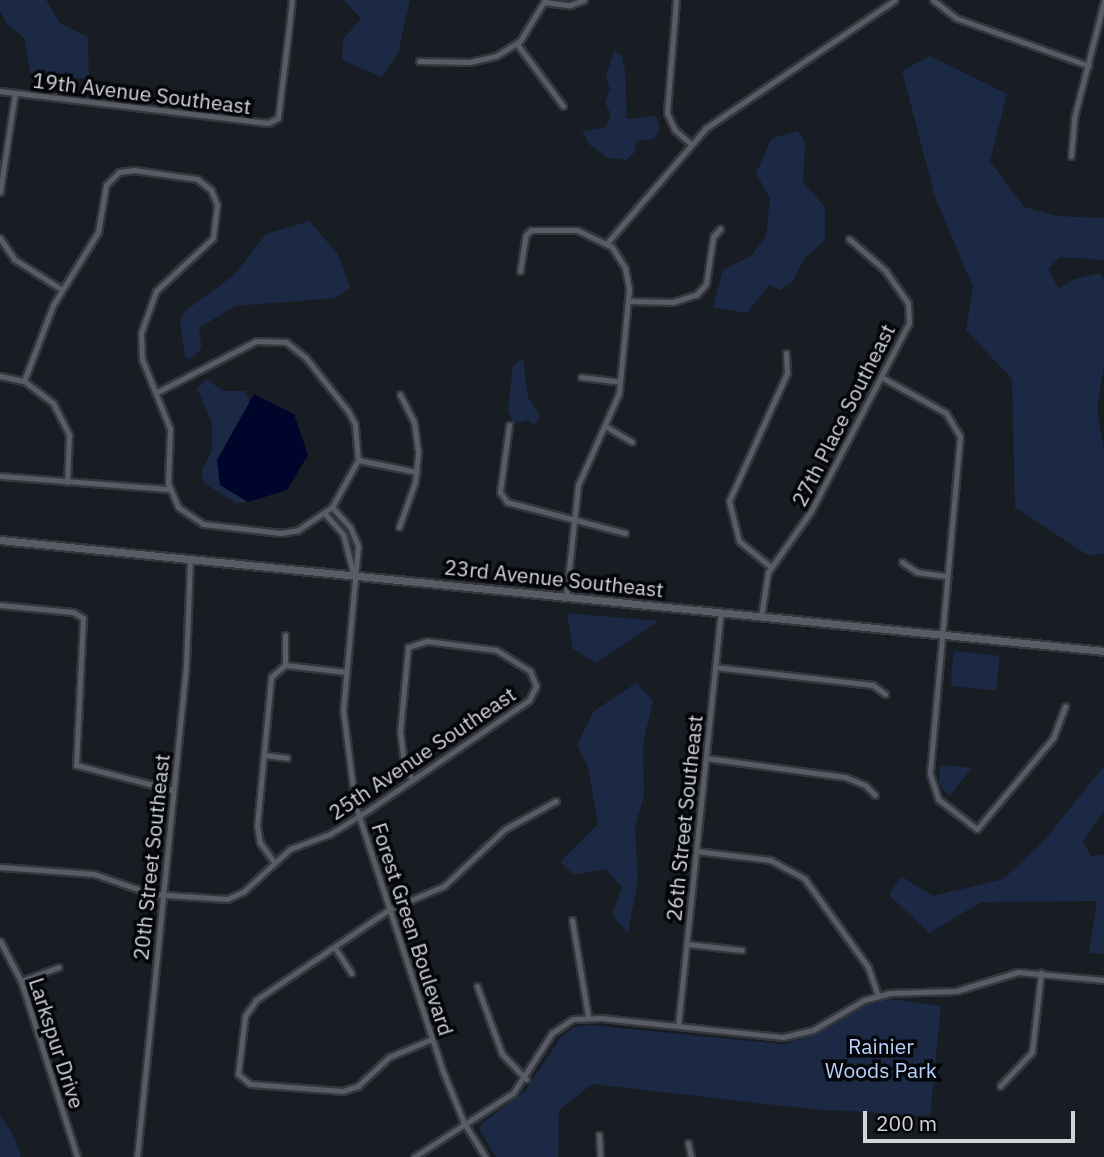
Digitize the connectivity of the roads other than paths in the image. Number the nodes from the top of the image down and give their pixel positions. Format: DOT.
graph roads {
  1 [pos="292,0"];
  2 [pos="584,0"];
  3 [pos="676,0"];
  4 [pos="895,0"];
  5 [pos="933,0"];
  6 [pos="545,1"];
  7 [pos="1104,1"];
  8 [pos="289,27"];
  9 [pos="517,44"];
  10 [pos="419,61"];
  11 [pos="1089,66"];
  12 [pos="0,92"];
  13 [pos="15,93"];
  14 [pos="563,106"];
  15 [pos="691,145"];
  16 [pos="1071,156"];
  17 [pos="0,192"];
  18 [pos="720,229"];
  19 [pos="0,237"];
  20 [pos="849,239"];
  21 [pos="607,243"];
  22 [pos="520,271"];
  23 [pos="61,289"];
  24 [pos="630,301"];
  25 [pos="786,353"];
  26 [pos="0,376"];
  27 [pos="581,377"];
  28 [pos="883,378"];
  29 [pos="24,381"];
  30 [pos="620,382"];
  31 [pos="157,391"];
  32 [pos="400,394"];
  33 [pos="509,425"];
  34 [pos="607,427"];
  35 [pos="632,442"];
  36 [pos="358,460"];
  37 [pos="417,472"];
  38 [pos="0,476"];
  39 [pos="67,482"];
  40 [pos="169,489"];
  41 [pos="332,507"];
  42 [pos="325,514"];
  43 [pos="573,516"];
  44 [pos="399,527"];
  45 [pos="625,533"];
  46 [pos="0,540"];
  47 [pos="190,559"];
  48 [pos="902,562"];
  49 [pos="771,567"];
  50 [pos="354,576"];
  51 [pos="947,576"];
  52 [pos="566,597"];
  53 [pos="0,605"];
  54 [pos="721,613"];
  55 [pos="761,617"];
  56 [pos="285,635"];
  57 [pos="941,635"];
  58 [pos="1104,651"];
  59 [pos="285,666"];
  60 [pos="715,667"];
  61 [pos="346,672"];
  62 [pos="885,694"];
  63 [pos="1065,706"];
  64 [pos="264,755"];
  65 [pos="287,758"];
  66 [pos="706,758"];
  67 [pos="412,780"];
  68 [pos="173,790"];
  69 [pos="875,795"];
  70 [pos="556,801"];
  71 [pos="359,815"];
  72 [pos="696,850"];
  73 [pos="274,862"];
  74 [pos="0,867"];
  75 [pos="163,896"];
  76 [pos="390,909"];
  77 [pos="572,920"];
  78 [pos="0,941"];
  79 [pos="687,944"];
  80 [pos="335,948"];
  81 [pos="742,950"];
  82 [pos="59,967"];
  83 [pos="351,973"];
  84 [pos="1041,973"];
  85 [pos="1104,980"];
  86 [pos="22,981"];
  87 [pos="477,986"];
  88 [pos="878,996"];
  89 [pos="588,1017"];
  90 [pos="678,1026"];
  91 [pos="432,1039"];
  92 [pos="526,1079"];
  93 [pos="1000,1086"];
  94 [pos="464,1122"];
  95 [pos="599,1135"];
  96 [pos="688,1143"];
  97 [pos="77,1157"];
  98 [pos="137,1157"];
  99 [pos="414,1157"];
  100 [pos="485,1157"];
  101 [pos="600,1157"];
  102 [pos="691,1157"];
  1 -- 8 [label="street"];
  2 -- 6 [label="street"];
  3 -- 15 [label="street"];
  4 -- 15 [label="street"];
  5 -- 11 [label="street"];
  6 -- 9 [label="street"];
  7 -- 11 [label="street"];
  8 -- 13 [label="street, 19th Avenue Southeast"];
  9 -- 10 [label="street"];
  9 -- 14 [label="street"];
  11 -- 16 [label="street"];
  12 -- 13 [label="street, 19th Avenue Southeast"];
  13 -- 17 [label="street"];
  15 -- 21 [label="street"];
  18 -- 24 [label="street"];
  19 -- 23 [label="street"];
  20 -- 28 [label="street, 27th Place Southeast"];
  21 -- 22 [label="street"];
  21 -- 24 [label="street"];
  23 -- 29 [label="street"];
  23 -- 31 [label="street"];
  24 -- 30 [label="street"];
  25 -- 49 [label="street"];
  26 -- 29 [label="street"];
  27 -- 30 [label="street"];
  28 -- 49 [label="street, 27th Place Southeast"];
  28 -- 51 [label="street"];
  29 -- 39 [label="street"];
  30 -- 34 [label="street"];
  31 -- 36 [label="street"];
  31 -- 40 [label="street"];
  32 -- 37 [label="street"];
  33 -- 43 [label="street"];
  34 -- 35 [label="street"];
  34 -- 43 [label="street"];
  36 -- 37 [label="street"];
  36 -- 41 [label="street"];
  37 -- 44 [label="street"];
  38 -- 39 [label="street"];
  39 -- 40 [label="street"];
  40 -- 42 [label="street"];
  41 -- 42 [label="street"];
  41 -- 50 [label="street, Forest Green Boulevard"];
  42 -- 50 [label="street"];
  43 -- 45 [label="street"];
  43 -- 52 [label="street"];
  46 -- 47 [label="street, 23rd Avenue Southeast"];
  47 -- 50 [label="street, 23rd Avenue Southeast"];
  47 -- 68 [label="street, 20th Street Southeast"];
  48 -- 51 [label="street"];
  49 -- 55 [label="street, 27th Place Southeast"];
  50 -- 52 [label="street, 23rd Avenue Southeast"];
  50 -- 61 [label="street, Forest Green Boulevard"];
  51 -- 57 [label="street"];
  52 -- 54 [label="street, 23rd Avenue Southeast"];
  53 -- 68 [label="street"];
  54 -- 55 [label="street, 23rd Avenue Southeast"];
  54 -- 60 [label="street, 26th Street Southeast"];
  55 -- 57 [label="street, 23rd Avenue Southeast"];
  56 -- 59 [label="street"];
  57 -- 58 [label="street, 23rd Avenue Southeast"];
  57 -- 63 [label="street"];
  59 -- 61 [label="street"];
  59 -- 64 [label="street"];
  60 -- 62 [label="street"];
  60 -- 66 [label="street, 26th Street Southeast"];
  61 -- 71 [label="street, Forest Green Boulevard"];
  64 -- 65 [label="street"];
  64 -- 73 [label="street"];
  66 -- 69 [label="street"];
  66 -- 72 [label="street, 26th Street Southeast"];
  67 -- 67 [label="street, 25th Avenue Southeast"];
  67 -- 71 [label="street, 25th Avenue Southeast"];
  68 -- 75 [label="street, 20th Street Southeast"];
  70 -- 76 [label="street"];
  71 -- 73 [label="street, 25th Avenue Southeast"];
  71 -- 76 [label="street, Forest Green Boulevard"];
  72 -- 79 [label="street, 26th Street Southeast"];
  72 -- 88 [label="street"];
  73 -- 75 [label="street, 25th Avenue Southeast"];
  74 -- 75 [label="street, 25th Avenue Southeast"];
  75 -- 98 [label="street, 20th Street Southeast"];
  76 -- 80 [label="street"];
  76 -- 91 [label="street, Forest Green Boulevard"];
  77 -- 89 [label="street"];
  78 -- 86 [label="street, Larkspur Drive"];
  79 -- 81 [label="street"];
  79 -- 90 [label="street, 26th Street Southeast"];
  80 -- 83 [label="street"];
  80 -- 91 [label="street"];
  82 -- 86 [label="street"];
  84 -- 85 [label="street"];
  84 -- 88 [label="street"];
  84 -- 93 [label="street"];
  86 -- 97 [label="street, Larkspur Drive"];
  87 -- 92 [label="street"];
  88 -- 90 [label="street"];
  89 -- 90 [label="street"];
  89 -- 92 [label="street"];
  91 -- 94 [label="street, Forest Green Boulevard"];
  92 -- 94 [label="street"];
  94 -- 99 [label="street"];
  94 -- 100 [label="street, Forest Green Boulevard"];
  95 -- 101 [label="street"];
  96 -- 102 [label="street"];
}
